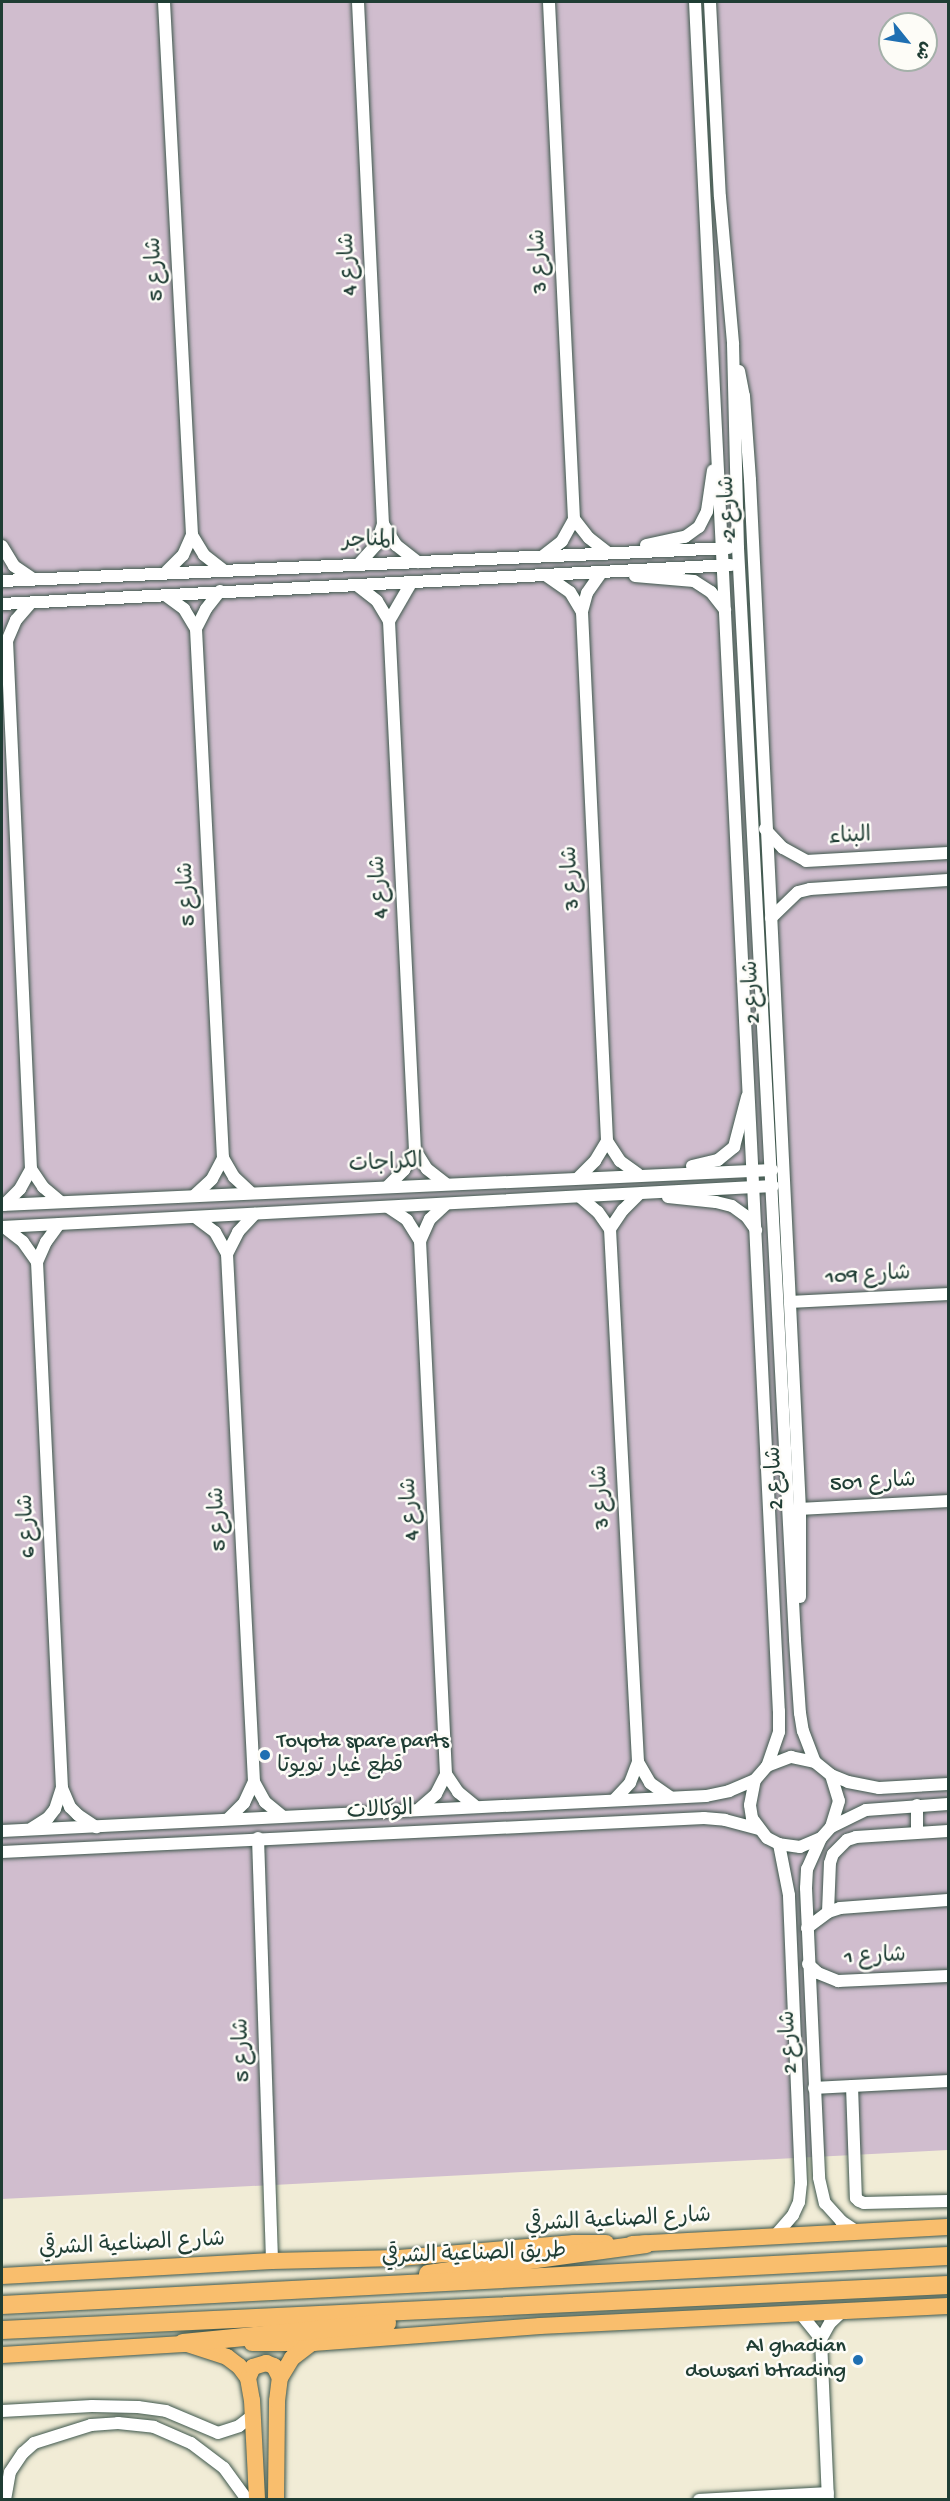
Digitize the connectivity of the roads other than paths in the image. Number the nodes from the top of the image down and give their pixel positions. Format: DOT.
graph roads {
  1 [pos="165,2"];
  2 [pos="358,2"];
  3 [pos="549,2"];
  4 [pos="695,2"];
  5 [pos="710,2"];
  6 [pos="733,344"];
  7 [pos="717,451"];
  8 [pos="574,519"];
  9 [pos="383,524"];
  10 [pos="192,535"];
  11 [pos="2,546"];
  12 [pos="738,548"];
  13 [pos="722,549"];
  14 [pos="627,552"];
  15 [pos="608,553"];
  16 [pos="543,556"];
  17 [pos="418,562"];
  18 [pos="360,563"];
  19 [pos="739,564"];
  20 [pos="723,566"];
  21 [pos="223,570"];
  22 [pos="167,571"];
  23 [pos="601,573"];
  24 [pos="616,573"];
  25 [pos="548,576"];
  26 [pos="34,579"];
  27 [pos="2,580"];
  28 [pos="411,583"];
  29 [pos="358,586"];
  30 [pos="220,591"];
  31 [pos="165,595"];
  32 [pos="31,603"];
  33 [pos="2,604"];
  34 [pos="582,612"];
  35 [pos="726,612"];
  36 [pos="389,621"];
  37 [pos="196,629"];
  38 [pos="4,635"];
  39 [pos="765,829"];
  40 [pos="948,853"];
  41 [pos="948,880"];
  42 [pos="771,918"];
  43 [pos="750,1087"];
  44 [pos="607,1141"];
  45 [pos="415,1150"];
  46 [pos="223,1158"];
  47 [pos="31,1169"];
  48 [pos="772,1170"];
  49 [pos="753,1171"];
  50 [pos="669,1173"];
  51 [pos="638,1174"];
  52 [pos="579,1177"];
  53 [pos="446,1184"];
  54 [pos="388,1186"];
  55 [pos="773,1186"];
  56 [pos="754,1187"];
  57 [pos="656,1192"];
  58 [pos="251,1193"];
  59 [pos="639,1194"];
  60 [pos="195,1195"];
  61 [pos="580,1197"];
  62 [pos="61,1202"];
  63 [pos="447,1203"];
  64 [pos="3,1205"];
  65 [pos="388,1207"];
  66 [pos="255,1214"];
  67 [pos="195,1217"];
  68 [pos="59,1224"];
  69 [pos="3,1227"];
  70 [pos="610,1229"];
  71 [pos="756,1231"];
  72 [pos="420,1241"];
  73 [pos="227,1254"];
  74 [pos="37,1262"];
  75 [pos="948,1294"];
  76 [pos="790,1302"];
  77 [pos="948,1501"];
  78 [pos="800,1509"];
  79 [pos="795,1640"];
  80 [pos="638,1762"];
  81 [pos="815,1762"];
  82 [pos="767,1766"];
  83 [pos="446,1774"];
  84 [pos="831,1775"];
  85 [pos="755,1780"];
  86 [pos="254,1782"];
  87 [pos="948,1784"];
  88 [pos="62,1788"];
  89 [pos="670,1797"];
  90 [pos="615,1799"];
  91 [pos="948,1804"];
  92 [pos="917,1805"];
  93 [pos="475,1806"];
  94 [pos="419,1809"];
  95 [pos="282,1816"];
  96 [pos="228,1819"];
  97 [pos="98,1827"];
  98 [pos="831,1827"];
  99 [pos="29,1829"];
  100 [pos="759,1829"];
  101 [pos="2,1831"];
  102 [pos="948,1831"];
  103 [pos="918,1832"];
  104 [pos="258,1838"];
  105 [pos="821,1838"];
  106 [pos="778,1844"];
  107 [pos="2,1852"];
  108 [pos="948,1900"];
  109 [pos="828,1912"];
  110 [pos="807,1928"];
  111 [pos="808,1964"];
  112 [pos="948,1976"];
  113 [pos="948,2081"];
  114 [pos="852,2086"];
  115 [pos="814,2088"];
  116 [pos="948,2201"];
  117 [pos="948,2227"];
  118 [pos="856,2231"];
  119 [pos="774,2237"];
  120 [pos="646,2244"];
  121 [pos="948,2256"];
  122 [pos="272,2261"];
  123 [pos="2,2276"];
  124 [pos="379,2284"];
  125 [pos="948,2285"];
  126 [pos="2,2306"];
  127 [pos="495,2306"];
  128 [pos="948,2306"];
  129 [pos="843,2310"];
  130 [pos="800,2313"];
  131 [pos="2,2330"];
  132 [pos="821,2339"];
  133 [pos="183,2343"];
  134 [pos="313,2343"];
  135 [pos="2,2355"];
  136 [pos="280,2378"];
  137 [pos="248,2379"];
  138 [pos="2,2411"];
  139 [pos="252,2415"];
  140 [pos="828,2496"];
  141 [pos="5,2499"];
  142 [pos="247,2499"];
  143 [pos="257,2499"];
  144 [pos="276,2499"];
  145 [pos="699,2499"];
  1 -- 10 [label="street, شارع 5"];
  2 -- 9 [label="street, شارع 4"];
  3 -- 8 [label="street, شارع 3"];
  4 -- 7 [label="street, شارع 2"];
  5 -- 6 [label="street, شارع 2"];
  6 -- 12 [label="street, شارع 2"];
  6 -- 39 [label="street, شارع 2"];
  7 -- 13 [label="street, شارع 2"];
  7 -- 14 [label="street, شارع 2"];
  8 -- 15 [label="street"];
  8 -- 16 [label="street"];
  9 -- 17 [label="street"];
  9 -- 18 [label="street, شارع 4"];
  10 -- 21 [label="street"];
  10 -- 22 [label="street"];
  11 -- 26 [label="street"];
  12 -- 13 [label="street, المناجر"];
  12 -- 19 [label="street, شارع 2"];
  13 -- 14 [label="street, المناجر"];
  13 -- 20 [label="street, شارع 2"];
  14 -- 15 [label="street, المناجر"];
  15 -- 16 [label="street, المناجر"];
  16 -- 17 [label="street, المناجر"];
  17 -- 18 [label="street, المناجر"];
  18 -- 21 [label="street, المناجر"];
  19 -- 20 [label="street, المناجر"];
  19 -- 48 [label="street, شارع 2"];
  20 -- 24 [label="street, المناجر"];
  20 -- 35 [label="street, شارع 2"];
  21 -- 22 [label="street, المناجر"];
  22 -- 26 [label="street, المناجر"];
  23 -- 24 [label="street, المناجر"];
  23 -- 25 [label="street, المناجر"];
  23 -- 34 [label="street, شارع 3"];
  24 -- 35 [label="street, المناجر"];
  25 -- 28 [label="street, المناجر"];
  25 -- 34 [label="street"];
  26 -- 27 [label="street, المناجر"];
  28 -- 29 [label="street, المناجر"];
  28 -- 36 [label="street"];
  29 -- 30 [label="street, المناجر"];
  29 -- 36 [label="street"];
  30 -- 31 [label="street, المناجر"];
  30 -- 37 [label="street"];
  31 -- 32 [label="street, المناجر"];
  31 -- 37 [label="street"];
  32 -- 33 [label="street, المناجر"];
  32 -- 38 [label="street"];
  34 -- 44 [label="street, شارع 3"];
  35 -- 43 [label="street, شارع 2"];
  36 -- 45 [label="street, شارع 4"];
  37 -- 46 [label="street, شارع 5"];
  38 -- 47 [label="street"];
  39 -- 40 [label="street, البناء"];
  39 -- 42 [label="street, شارع 2"];
  41 -- 42 [label="street"];
  42 -- 76 [label="street, شارع 2"];
  43 -- 49 [label="street, شارع 2"];
  43 -- 50 [label="street, شارع 2"];
  44 -- 51 [label="street"];
  44 -- 52 [label="street"];
  45 -- 53 [label="street"];
  45 -- 54 [label="street"];
  46 -- 58 [label="street"];
  46 -- 60 [label="street"];
  47 -- 62 [label="street"];
  47 -- 64 [label="street"];
  48 -- 49 [label="street, الكراجات"];
  48 -- 55 [label="street, شارع 2"];
  49 -- 50 [label="street, الكراجات"];
  49 -- 56 [label="street, شارع 2"];
  50 -- 51 [label="street, الكراجات"];
  51 -- 52 [label="street, الكراجات"];
  52 -- 53 [label="street, الكراجات"];
  53 -- 54 [label="street, الكراجات"];
  54 -- 58 [label="street, الكراجات"];
  55 -- 56 [label="street, الكراجات"];
  55 -- 79 [label="street, شارع 2"];
  56 -- 57 [label="street, الكراجات"];
  56 -- 71 [label="street, شارع 2"];
  57 -- 59 [label="street, الكراجات"];
  57 -- 71 [label="street, الكراجات"];
  58 -- 60 [label="street, الكراجات"];
  59 -- 61 [label="street, الكراجات"];
  59 -- 70 [label="street"];
  60 -- 62 [label="street, الكراجات"];
  61 -- 63 [label="street, الكراجات"];
  61 -- 70 [label="street"];
  62 -- 64 [label="street, الكراجات"];
  63 -- 65 [label="street, الكراجات"];
  63 -- 72 [label="street"];
  65 -- 66 [label="street, الكراجات"];
  65 -- 72 [label="street"];
  66 -- 67 [label="street, الكراجات"];
  66 -- 73 [label="street"];
  67 -- 68 [label="street, الكراجات"];
  67 -- 73 [label="street, شارع 5"];
  68 -- 69 [label="street, الكراجات"];
  68 -- 74 [label="street"];
  69 -- 74 [label="street"];
  70 -- 80 [label="street, شارع 3"];
  71 -- 82 [label="street, شارع 2"];
  72 -- 83 [label="street, شارع 4"];
  73 -- 86 [label="street, شارع 5"];
  74 -- 88 [label="street, شارع 6"];
  75 -- 76 [label="street, شارع 109"];
  76 -- 78 [label="street, شارع 2"];
  77 -- 78 [label="street, شارع 501"];
  78 -- 79 [label="street, شارع 2"];
  79 -- 81 [label="street, شارع 2"];
  80 -- 89 [label="street"];
  80 -- 90 [label="street, شارع 3"];
  81 -- 82 [label="street"];
  81 -- 84 [label="street"];
  82 -- 85 [label="street"];
  83 -- 93 [label="street"];
  83 -- 94 [label="street"];
  84 -- 87 [label="street"];
  84 -- 98 [label="street"];
  85 -- 89 [label="street, الوكالات"];
  85 -- 100 [label="street"];
  86 -- 95 [label="street"];
  86 -- 96 [label="street"];
  88 -- 97 [label="street, شارع 6"];
  88 -- 99 [label="street, شارع 6"];
  89 -- 90 [label="street, الوكالات"];
  90 -- 93 [label="street, الوكالات"];
  91 -- 92 [label="street"];
  92 -- 98 [label="street"];
  92 -- 103 [label="street"];
  93 -- 94 [label="street, الوكالات"];
  94 -- 95 [label="street, الوكالات"];
  95 -- 96 [label="street, الوكالات"];
  96 -- 97 [label="street, الوكالات"];
  97 -- 99 [label="street, الوكالات"];
  98 -- 105 [label="street"];
  99 -- 101 [label="street, الوكالات"];
  100 -- 104 [label="street, الوكالات"];
  100 -- 106 [label="street"];
  102 -- 103 [label="street"];
  103 -- 109 [label="street"];
  104 -- 107 [label="street, الوكالات"];
  104 -- 122 [label="street, شارع 5"];
  105 -- 106 [label="street"];
  105 -- 110 [label="street, شارع 2"];
  106 -- 119 [label="street, شارع 2"];
  108 -- 109 [label="street"];
  109 -- 110 [label="street"];
  110 -- 111 [label="street, شارع 2"];
  111 -- 112 [label="street, شارع 1"];
  111 -- 115 [label="street, شارع 2"];
  113 -- 114 [label="street"];
  114 -- 115 [label="street"];
  114 -- 116 [label="street"];
  115 -- 118 [label="street, شارع 2"];
  117 -- 118 [label="main road, شارع الصناعية الشرقي"];
  118 -- 119 [label="main road, شارع الصناعية الشرقي"];
  119 -- 120 [label="main road, شارع الصناعية الشرقي"];
  120 -- 122 [label="main road, شارع الصناعية الشرقي"];
  120 -- 124 [label="highway"];
  121 -- 124 [label="highway, طريق الصناعية الشرقي"];
  122 -- 123 [label="main road, شارع الصناعية الشرقي"];
  124 -- 126 [label="highway, طريق الصناعية الشرقي"];
  125 -- 127 [label="highway"];
  127 -- 131 [label="highway"];
  127 -- 133 [label="highway"];
  128 -- 129 [label="main road"];
  129 -- 130 [label="main road"];
  129 -- 132 [label="street"];
  130 -- 132 [label="street"];
  130 -- 134 [label="main road"];
  132 -- 140 [label="street"];
  133 -- 134 [label="main road"];
  133 -- 135 [label="main road"];
  133 -- 137 [label="main road"];
  134 -- 136 [label="main road"];
  136 -- 137 [label="main road"];
  136 -- 144 [label="main road"];
  137 -- 139 [label="main road"];
  138 -- 139 [label="street"];
  139 -- 143 [label="main road"];
  140 -- 145 [label="street"];
  141 -- 142 [label="street"];
}
